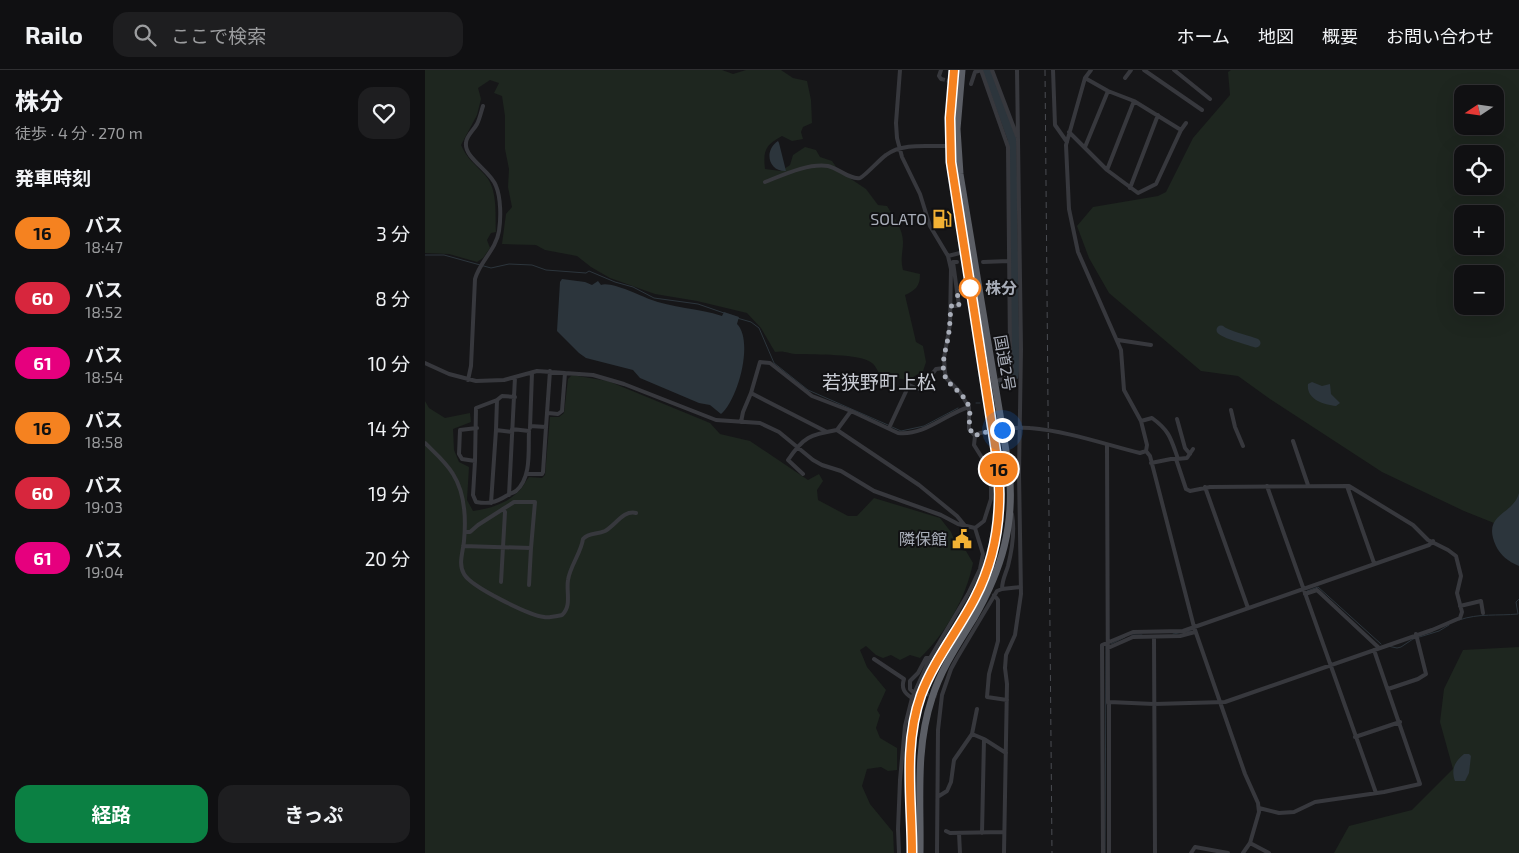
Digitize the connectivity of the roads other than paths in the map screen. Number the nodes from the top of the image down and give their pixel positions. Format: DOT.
graph roads {
  1 [pos="899,70"];
  2 [pos="941,70"];
  3 [pos="954,70"];
  4 [pos="962,70"];
  5 [pos="981,70"];
  6 [pos="992,70"];
  7 [pos="1017,70"];
  8 [pos="1053,70"];
  9 [pos="1091,70"];
  10 [pos="1131,70"];
  11 [pos="1144,70"];
  12 [pos="1174,70"];
  13 [pos="1085,78"];
  14 [pos="1125,78"];
  15 [pos="941,79"];
  16 [pos="971,84"];
  17 [pos="1108,91"];
  18 [pos="1210,99"];
  19 [pos="1134,101"];
  20 [pos="483,106"];
  21 [pos="1202,110"];
  22 [pos="1158,115"];
  23 [pos="1186,123"];
  24 [pos="1181,130"];
  25 [pos="1069,132"];
  26 [pos="1015,133"];
  27 [pos="1005,136"];
  28 [pos="1018,138"];
  29 [pos="1067,142"];
  30 [pos="950,146"];
  31 [pos="1085,147"];
  32 [pos="900,148"];
  33 [pos="1107,170"];
  34 [pos="765,182"];
  35 [pos="1130,188"];
  36 [pos="964,252"];
  37 [pos="947,256"];
  38 [pos="1009,261"];
  39 [pos="957,262"];
  40 [pos="983,262"];
  41 [pos="951,306"];
  42 [pos="1118,340"];
  43 [pos="1151,345"];
  44 [pos="1020,349"];
  45 [pos="1010,350"];
  46 [pos="425,363"];
  47 [pos="944,368"];
  48 [pos="550,371"];
  49 [pos="533,373"];
  50 [pos="565,373"];
  51 [pos="515,377"];
  52 [pos="468,380"];
  53 [pos="999,380"];
  54 [pos="751,393"];
  55 [pos="515,397"];
  56 [pos="497,400"];
  57 [pos="969,407"];
  58 [pos="1231,410"];
  59 [pos="851,411"];
  60 [pos="548,413"];
  61 [pos="1177,419"];
  62 [pos="1141,421"];
  63 [pos="741,422"];
  64 [pos="890,426"];
  65 [pos="546,427"];
  66 [pos="477,428"];
  67 [pos="530,428"];
  68 [pos="1020,428"];
  69 [pos="496,430"];
  70 [pos="512,430"];
  71 [pos="837,430"];
  72 [pos="1002,430"];
  73 [pos="993,431"];
  74 [pos="827,432"];
  75 [pos="975,436"];
  76 [pos="1293,441"];
  77 [pos="425,443"];
  78 [pos="1107,445"];
  79 [pos="1243,446"];
  80 [pos="797,447"];
  81 [pos="1193,449"];
  82 [pos="1146,451"];
  83 [pos="1190,454"];
  84 [pos="1177,459"];
  85 [pos="475,460"];
  86 [pos="1151,463"];
  87 [pos="527,474"];
  88 [pos="803,474"];
  89 [pos="1307,485"];
  90 [pos="1267,486"];
  91 [pos="1347,486"];
  92 [pos="1205,487"];
  93 [pos="509,495"];
  94 [pos="491,503"];
  95 [pos="503,509"];
  96 [pos="1011,510"];
  97 [pos="636,514"];
  98 [pos="966,527"];
  99 [pos="975,528"];
  100 [pos="465,532"];
  101 [pos="1433,542"];
  102 [pos="463,546"];
  103 [pos="504,548"];
  104 [pos="531,548"];
  105 [pos="1375,563"];
  106 [pos="501,582"];
  107 [pos="529,585"];
  108 [pos="1021,587"];
  109 [pos="1303,588"];
  110 [pos="1002,589"];
  111 [pos="1305,594"];
  112 [pos="994,595"];
  113 [pos="1460,606"];
  114 [pos="1248,608"];
  115 [pos="1483,613"];
  116 [pos="1195,630"];
  117 [pos="1417,636"];
  118 [pos="1153,638"];
  119 [pos="1108,641"];
  120 [pos="1108,648"];
  121 [pos="1376,648"];
  122 [pos="930,658"];
  123 [pos="874,659"];
  124 [pos="1329,664"];
  125 [pos="1388,689"];
  126 [pos="913,692"];
  127 [pos="937,696"];
  128 [pos="943,696"];
  129 [pos="912,698"];
  130 [pos="1007,700"];
  131 [pos="1220,702"];
  132 [pos="1106,703"];
  133 [pos="1154,704"];
  134 [pos="977,709"];
  135 [pos="1400,722"];
  136 [pos="972,734"];
  137 [pos="1355,737"];
  138 [pos="984,738"];
  139 [pos="1006,753"];
  140 [pos="1375,793"];
  141 [pos="939,796"];
  142 [pos="1259,808"];
  143 [pos="946,831"];
  144 [pos="1004,832"];
  145 [pos="959,833"];
  146 [pos="982,833"];
  147 [pos="1250,843"];
  148 [pos="899,853"];
  149 [pos="912,853"];
  150 [pos="920,853"];
  151 [pos="937,853"];
  152 [pos="960,853"];
  153 [pos="1005,853"];
  154 [pos="1103,853"];
  155 [pos="1109,853"];
  156 [pos="1155,853"];
  157 [pos="1191,853"];
  158 [pos="1229,853"];
  159 [pos="1243,853"];
  160 [pos="1269,853"];
  1 -- 32 [label="street"];
  2 -- 15 [label="street"];
  3 -- 30 [label="highway, 国道2号"];
  4 -- 72 [label="highway, 国道2号"];
  5 -- 16 [label="street"];
  5 -- 27 [label="street"];
  6 -- 26 [label="street"];
  7 -- 28 [label="street"];
  8 -- 29 [label="street"];
  9 -- 13 [label="street"];
  10 -- 14 [label="street"];
  11 -- 21 [label="street"];
  12 -- 18 [label="street"];
  13 -- 17 [label="street"];
  13 -- 25 [label="street"];
  17 -- 19 [label="street"];
  17 -- 31 [label="street"];
  19 -- 22 [label="street"];
  19 -- 33 [label="street"];
  20 -- 52 [label="street"];
  22 -- 24 [label="street"];
  22 -- 35 [label="street"];
  23 -- 24 [label="street"];
  24 -- 35 [label="street"];
  25 -- 29 [label="street"];
  25 -- 31 [label="street"];
  26 -- 27 [label="street"];
  26 -- 28 [label="street"];
  27 -- 38 [label="street"];
  28 -- 44 [label="street"];
  29 -- 42 [label="street"];
  30 -- 32 [label="street"];
  30 -- 36 [label="highway, 国道2号"];
  31 -- 33 [label="street"];
  32 -- 34 [label="street"];
  32 -- 37 [label="street"];
  33 -- 35 [label="street"];
  36 -- 37 [label="street"];
  36 -- 73 [label="highway, 国道2号"];
  37 -- 41 [label="street"];
  38 -- 40 [label="street"];
  38 -- 45 [label="street"];
  39 -- 41 [label="street"];
  41 -- 47 [label="street"];
  42 -- 43 [label="street"];
  42 -- 62 [label="street"];
  44 -- 45 [label="street"];
  44 -- 68 [label="street"];
  45 -- 53 [label="street"];
  46 -- 52 [label="street"];
  47 -- 57 [label="street"];
  47 -- 64 [label="street"];
  48 -- 49 [label="street"];
  48 -- 50 [label="street"];
  48 -- 60 [label="street"];
  49 -- 51 [label="street"];
  49 -- 67 [label="street"];
  50 -- 60 [label="street"];
  50 -- 63 [label="street"];
  51 -- 52 [label="street"];
  51 -- 55 [label="street"];
  54 -- 59 [label="street"];
  54 -- 63 [label="street"];
  54 -- 74 [label="street"];
  55 -- 56 [label="street"];
  55 -- 70 [label="street"];
  56 -- 66 [label="street"];
  56 -- 69 [label="street"];
  57 -- 64 [label="street"];
  57 -- 75 [label="street"];
  58 -- 79 [label="street"];
  59 -- 64 [label="street"];
  59 -- 71 [label="street"];
  60 -- 65 [label="street"];
  61 -- 83 [label="street"];
  62 -- 82 [label="street"];
  62 -- 84 [label="street"];
  63 -- 80 [label="street"];
  65 -- 67 [label="street"];
  65 -- 87 [label="street"];
  66 -- 85 [label="street"];
  66 -- 85 [label="street"];
  67 -- 70 [label="street"];
  67 -- 87 [label="street"];
  68 -- 72 [label="street"];
  68 -- 78 [label="street"];
  68 -- 108 [label="street"];
  69 -- 70 [label="street"];
  69 -- 94 [label="street"];
  70 -- 93 [label="street"];
  71 -- 74 [label="street"];
  71 -- 98 [label="street"];
  72 -- 73 [label="street"];
  72 -- 96 [label="highway, 国道2号"];
  73 -- 75 [label="street"];
  73 -- 149 [label="highway, 国道2号"];
  74 -- 80 [label="street"];
  75 -- 99 [label="street"];
  76 -- 89 [label="street"];
  77 -- 100 [label="street"];
  78 -- 82 [label="street"];
  78 -- 119 [label="street"];
  80 -- 88 [label="street"];
  80 -- 98 [label="street"];
  81 -- 83 [label="street"];
  82 -- 86 [label="street"];
  83 -- 84 [label="street"];
  84 -- 86 [label="street"];
  84 -- 92 [label="street"];
  85 -- 94 [label="street"];
  86 -- 116 [label="street"];
  87 -- 93 [label="street"];
  89 -- 90 [label="street"];
  89 -- 91 [label="street"];
  90 -- 92 [label="street"];
  90 -- 109 [label="street"];
  91 -- 101 [label="street"];
  91 -- 105 [label="street"];
  92 -- 114 [label="street"];
  93 -- 94 [label="street"];
  95 -- 100 [label="street"];
  95 -- 103 [label="street"];
  95 -- 104 [label="street"];
  96 -- 110 [label="street"];
  96 -- 150 [label="highway, 国道2号"];
  97 -- 102 [label="street"];
  98 -- 99 [label="street"];
  99 -- 122 [label="street"];
  100 -- 102 [label="street"];
  101 -- 105 [label="street"];
  101 -- 113 [label="street"];
  102 -- 103 [label="street"];
  103 -- 104 [label="street"];
  103 -- 106 [label="street"];
  104 -- 107 [label="street"];
  105 -- 109 [label="street"];
  108 -- 110 [label="street"];
  108 -- 130 [label="street"];
  109 -- 111 [label="street"];
  109 -- 114 [label="street"];
  110 -- 112 [label="street"];
  111 -- 121 [label="street"];
  111 -- 124 [label="street"];
  112 -- 128 [label="street"];
  112 -- 130 [label="street"];
  113 -- 115 [label="street"];
  113 -- 117 [label="street"];
  114 -- 116 [label="street"];
  116 -- 118 [label="street"];
  116 -- 119 [label="street"];
  116 -- 131 [label="street"];
  117 -- 121 [label="street"];
  117 -- 125 [label="street"];
  118 -- 120 [label="street"];
  118 -- 133 [label="street"];
  119 -- 120 [label="street"];
  119 -- 154 [label="street"];
  120 -- 132 [label="street"];
  121 -- 124 [label="street"];
  121 -- 125 [label="street"];
  122 -- 126 [label="street"];
  122 -- 129 [label="street"];
  123 -- 129 [label="street"];
  124 -- 131 [label="street"];
  124 -- 137 [label="street"];
  125 -- 135 [label="street"];
  127 -- 128 [label="street"];
  128 -- 141 [label="street"];
  129 -- 148 [label="street"];
  130 -- 139 [label="street"];
  131 -- 133 [label="street"];
  131 -- 142 [label="street"];
  132 -- 133 [label="street"];
  132 -- 155 [label="street"];
  133 -- 156 [label="street"];
  134 -- 136 [label="street"];
  135 -- 137 [label="street"];
  135 -- 140 [label="street"];
  136 -- 138 [label="street"];
  136 -- 141 [label="street"];
  137 -- 140 [label="street"];
  138 -- 139 [label="street"];
  138 -- 146 [label="street"];
  139 -- 144 [label="street"];
  140 -- 142 [label="street"];
  141 -- 151 [label="street"];
  142 -- 147 [label="street"];
  143 -- 145 [label="street"];
  144 -- 146 [label="street"];
  144 -- 153 [label="street"];
  145 -- 146 [label="street"];
  145 -- 152 [label="street"];
  147 -- 159 [label="street"];
  147 -- 160 [label="street"];
  157 -- 158 [label="street"];
}
